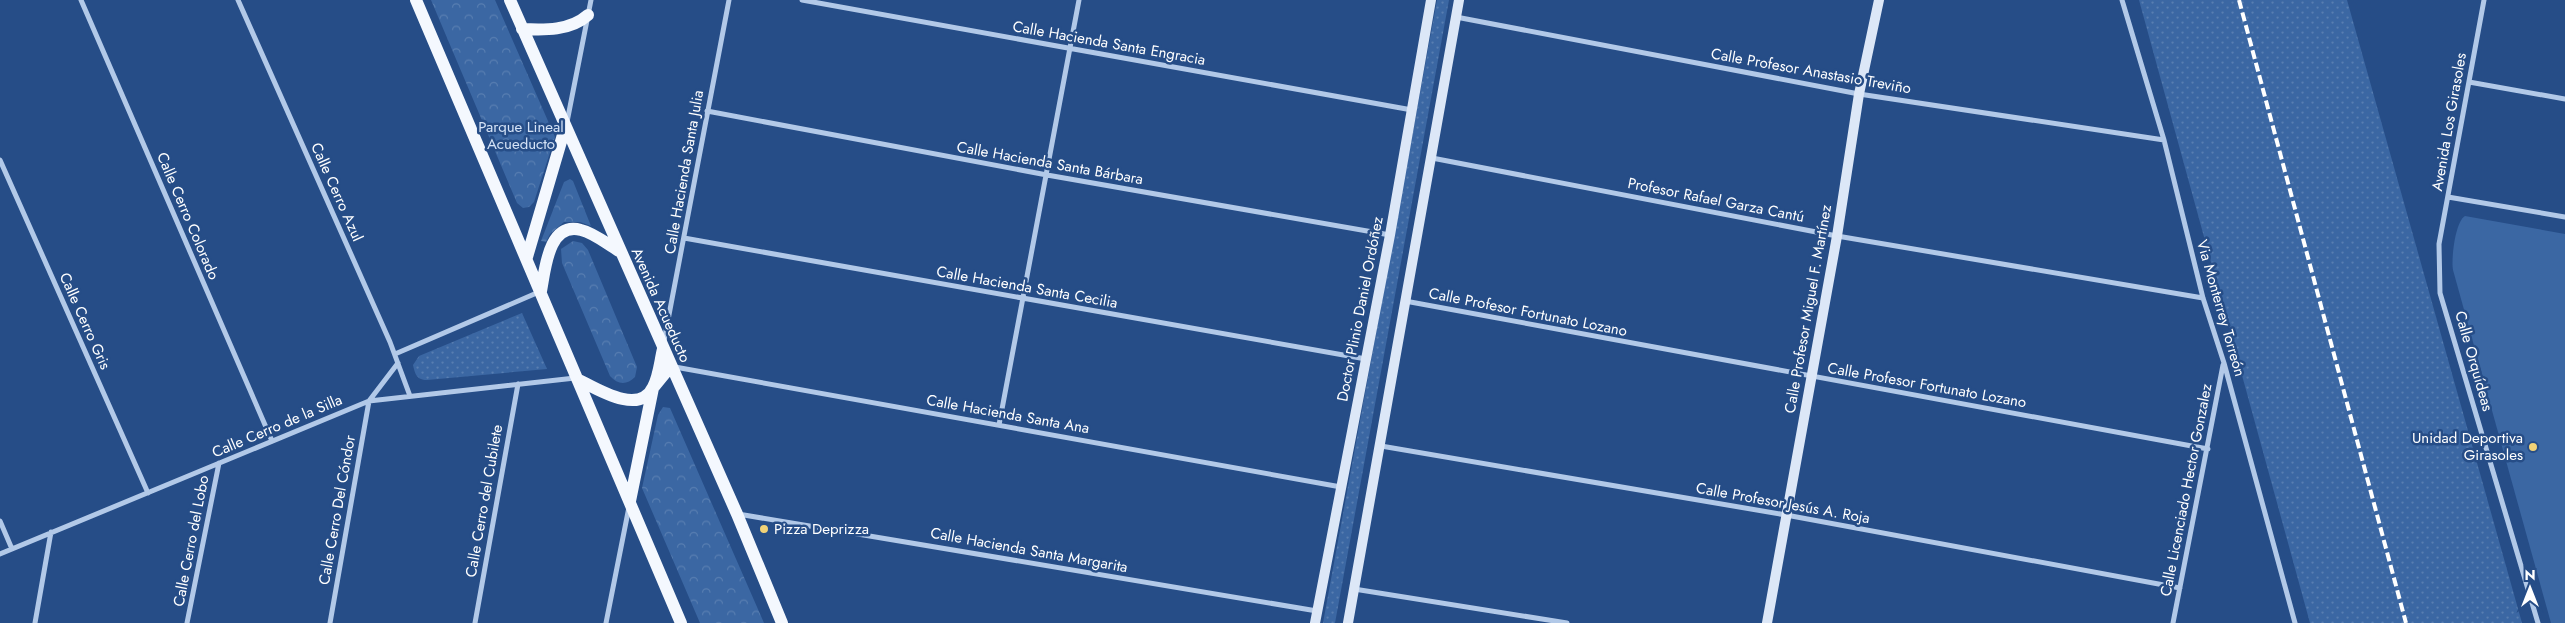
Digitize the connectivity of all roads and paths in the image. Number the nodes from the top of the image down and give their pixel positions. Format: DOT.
graph roads {
  1 [pos="81,0"];
  2 [pos="238,0"];
  3 [pos="416,0"];
  4 [pos="510,0"];
  5 [pos="591,0"];
  6 [pos="729,0"];
  7 [pos="802,0"];
  8 [pos="1079,0"];
  9 [pos="1431,0"];
  10 [pos="1460,0"];
  11 [pos="1878,0"];
  12 [pos="2122,0"];
  13 [pos="2484,0"];
  14 [pos="588,15"];
  15 [pos="1456,17"];
  16 [pos="522,29"];
  17 [pos="1070,49"];
  18 [pos="2469,82"];
  19 [pos="1859,94"];
  20 [pos="2565,98"];
  21 [pos="1412,110"];
  22 [pos="707,112"];
  23 [pos="565,128"];
  24 [pos="2164,140"];
  25 [pos="1432,158"];
  26 [pos="0,160"];
  27 [pos="1047,176"];
  28 [pos="2448,197"];
  29 [pos="2565,217"];
  30 [pos="1390,234"];
  31 [pos="1837,236"];
  32 [pos="684,238"];
  33 [pos="2438,249"];
  34 [pos="619,250"];
  35 [pos="527,257"];
  36 [pos="541,291"];
  37 [pos="2203,298"];
  38 [pos="1023,299"];
  39 [pos="1405,301"];
  40 [pos="663,349"];
  41 [pos="395,354"];
  42 [pos="1366,359"];
  43 [pos="2224,362"];
  44 [pos="398,363"];
  45 [pos="670,366"];
  46 [pos="1812,377"];
  47 [pos="578,379"];
  48 [pos="518,384"];
  49 [pos="653,388"];
  50 [pos="410,396"];
  51 [pos="369,401"];
  52 [pos="1000,425"];
  53 [pos="272,441"];
  54 [pos="1381,446"];
  55 [pos="2208,449"];
  56 [pos="219,463"];
  57 [pos="1341,487"];
  58 [pos="148,493"];
  59 [pos="630,501"];
  60 [pos="736,514"];
  61 [pos="1786,515"];
  62 [pos="0,520"];
  63 [pos="51,532"];
  64 [pos="12,549"];
  65 [pos="0,554"];
  66 [pos="2180,588"];
  67 [pos="1354,589"];
  68 [pos="1317,611"];
  69 [pos="2294,622"];
  70 [pos="35,623"];
  71 [pos="187,623"];
  72 [pos="330,623"];
  73 [pos="475,623"];
  74 [pos="606,623"];
  75 [pos="681,623"];
  76 [pos="782,623"];
  77 [pos="1315,623"];
  78 [pos="1348,623"];
  79 [pos="1567,623"];
  80 [pos="1767,623"];
  81 [pos="2173,623"];
  82 [pos="2538,623"];
  1 -- 53 [label="street, Calle Cerro Colorado"];
  2 -- 41 [label="street, Calle Cerro Azul"];
  3 -- 35 [label="main road"];
  4 -- 16 [label="main road, Avenida Acueducto"];
  5 -- 14 [label="street"];
  6 -- 22 [label="street, Calle Hacienda Santa Julia"];
  7 -- 17 [label="street, Calle Hacienda Santa Engracia"];
  8 -- 17 [label="street"];
  9 -- 21 [label="street, Doctor Plinio Daniel Ordóñez"];
  10 -- 15 [label="street"];
  11 -- 19 [label="street, Calle Profesor Miguel F. Martínez"];
  12 -- 24 [label="street, Via Monterrey Torreón"];
  13 -- 18 [label="street, Avenida Los Girasoles"];
  14 -- 16 [label="main road"];
  14 -- 23 [label="street"];
  15 -- 19 [label="street, Calle Profesor Anastasio Treviño"];
  15 -- 25 [label="street"];
  16 -- 23 [label="main road, Avenida Acueducto"];
  17 -- 21 [label="street, Calle Hacienda Santa Engracia"];
  17 -- 27 [label="street"];
  18 -- 20 [label="street"];
  18 -- 28 [label="street, Avenida Los Girasoles"];
  19 -- 24 [label="street, Calle Profesor Anastasio Treviño"];
  19 -- 31 [label="street, Calle Profesor Miguel F. Martínez"];
  21 -- 30 [label="street, Doctor Plinio Daniel Ordóñez"];
  22 -- 27 [label="street, Calle Hacienda Santa Bárbara"];
  22 -- 32 [label="street, Calle Hacienda Santa Julia"];
  23 -- 34 [label="main road, Avenida Acueducto"];
  23 -- 35 [label="main road"];
  24 -- 37 [label="street, Via Monterrey Torreón"];
  25 -- 31 [label="street, Profesor Rafael Garza Cantú"];
  25 -- 39 [label="street"];
  26 -- 58 [label="street, Calle Cerro Gris"];
  27 -- 30 [label="street, Calle Hacienda Santa Bárbara"];
  27 -- 38 [label="street"];
  28 -- 29 [label="street"];
  28 -- 33 [label="street, Avenida Los Girasoles"];
  30 -- 42 [label="street, Doctor Plinio Daniel Ordóñez"];
  31 -- 37 [label="street, Profesor Rafael Garza Cantú"];
  31 -- 46 [label="street, Calle Profesor Miguel F. Martínez"];
  32 -- 38 [label="street, Calle Hacienda Santa Cecilia"];
  32 -- 40 [label="street, Calle Hacienda Santa Julia"];
  33 -- 82 [label="street, Calle Orquídeas"];
  34 -- 36 [label="main road"];
  34 -- 40 [label="main road, Avenida Acueducto"];
  35 -- 36 [label="main road"];
  36 -- 41 [label="street"];
  36 -- 47 [label="main road"];
  37 -- 43 [label="street, Via Monterrey Torreón"];
  38 -- 42 [label="street, Calle Hacienda Santa Cecilia"];
  38 -- 52 [label="street"];
  39 -- 46 [label="street, Calle Profesor Fortunato Lozano"];
  39 -- 54 [label="street"];
  40 -- 45 [label="main road, Avenida Acueducto"];
  40 -- 49 [label="main road"];
  41 -- 44 [label="street, Calle Cerro Azul"];
  42 -- 57 [label="street, Doctor Plinio Daniel Ordóñez"];
  43 -- 55 [label="street, Calle Licenciado Hector Gonzalez"];
  43 -- 69 [label="street, Via Monterrey Torreón"];
  44 -- 50 [label="street, Calle Cerro Azul"];
  44 -- 51 [label="street"];
  45 -- 49 [label="main road"];
  45 -- 52 [label="street, Calle Hacienda Santa Ana"];
  45 -- 60 [label="main road, Avenida Acueducto"];
  46 -- 55 [label="street, Calle Profesor Fortunato Lozano"];
  46 -- 61 [label="street, Calle Profesor Miguel F. Martínez"];
  47 -- 48 [label="street, Calle Cerro de la Silla"];
  47 -- 49 [label="main road"];
  47 -- 59 [label="main road"];
  48 -- 50 [label="street, Calle Cerro de la Silla"];
  48 -- 73 [label="street, Calle Cerro del Cubilete"];
  49 -- 59 [label="main road"];
  50 -- 51 [label="street, Calle Cerro de la Silla"];
  51 -- 53 [label="street, Calle Cerro de la Silla"];
  51 -- 72 [label="street, Calle Cerro Del Cóndor"];
  52 -- 57 [label="street, Calle Hacienda Santa Ana"];
  53 -- 56 [label="street, Calle Cerro de la Silla"];
  54 -- 61 [label="street, Calle Profesor Jesús A. Roja"];
  54 -- 67 [label="street"];
  55 -- 66 [label="street, Calle Licenciado Hector Gonzalez"];
  56 -- 58 [label="street, Calle Cerro de la Silla"];
  56 -- 71 [label="street, Calle Cerro del Lobo"];
  57 -- 68 [label="street, Doctor Plinio Daniel Ordóñez"];
  58 -- 63 [label="street, Calle Cerro de la Silla"];
  59 -- 74 [label="street"];
  59 -- 75 [label="main road"];
  60 -- 68 [label="street, Calle Hacienda Santa Margarita"];
  60 -- 76 [label="main road, Avenida Acueducto"];
  61 -- 66 [label="street, Calle Profesor Jesús A. Roja"];
  61 -- 80 [label="street, Calle Profesor Miguel F. Martínez"];
  62 -- 64 [label="street"];
  63 -- 64 [label="street, Calle Cerro de la Silla"];
  63 -- 70 [label="street"];
  64 -- 65 [label="street, Calle Cerro de la Silla"];
  66 -- 81 [label="street, Calle Licenciado Hector Gonzalez"];
  67 -- 78 [label="street"];
  67 -- 79 [label="street"];
  68 -- 77 [label="street, Doctor Plinio Daniel Ordóñez"];
}
